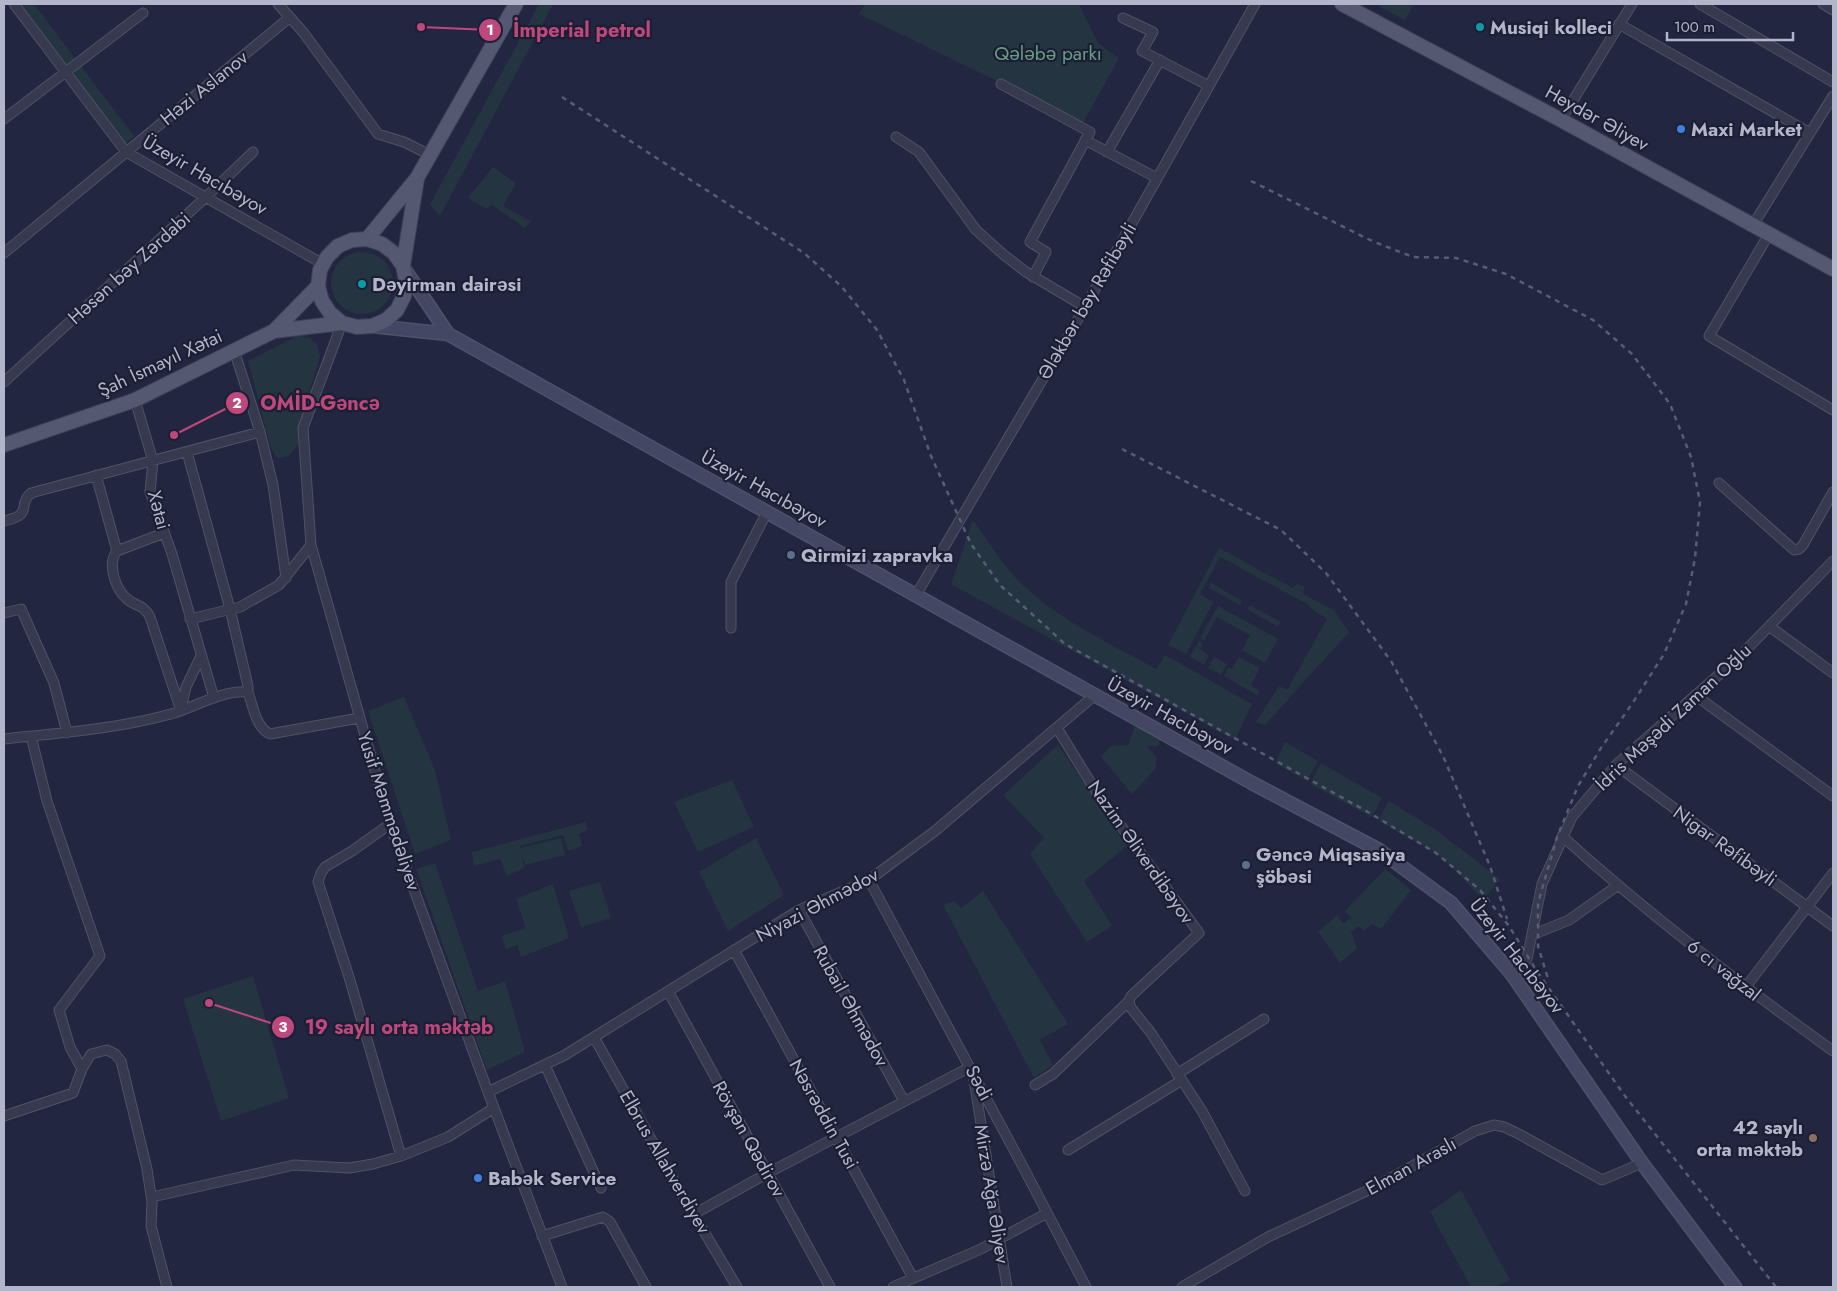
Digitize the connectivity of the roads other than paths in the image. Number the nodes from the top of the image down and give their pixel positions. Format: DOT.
graph roads {
  1 [pos="14,4"];
  2 [pos="278,4"];
  3 [pos="516,4"];
  4 [pos="1254,4"];
  5 [pos="1342,4"];
  6 [pos="1632,4"];
  7 [pos="1700,4"];
  8 [pos="1823,4"];
  9 [pos="1833,10"];
  10 [pos="144,13"];
  11 [pos="289,18"];
  12 [pos="1123,18"];
  13 [pos="1619,24"];
  14 [pos="1160,60"];
  15 [pos="66,72"];
  16 [pos="1833,82"];
  17 [pos="1001,84"];
  18 [pos="1209,86"];
  19 [pos="1833,96"];
  20 [pos="4,119"];
  21 [pos="1561,120"];
  22 [pos="1810,133"];
  23 [pos="896,137"];
  24 [pos="1085,140"];
  25 [pos="126,152"];
  26 [pos="253,152"];
  27 [pos="1107,152"];
  28 [pos="430,155"];
  29 [pos="417,178"];
  30 [pos="1157,178"];
  31 [pos="206,197"];
  32 [pos="1753,225"];
  33 [pos="1769,234"];
  34 [pos="367,239"];
  35 [pos="4,253"];
  36 [pos="323,264"];
  37 [pos="402,266"];
  38 [pos="1833,269"];
  39 [pos="1033,277"];
  40 [pos="318,286"];
  41 [pos="1085,307"];
  42 [pos="342,322"];
  43 [pos="372,326"];
  44 [pos="274,331"];
  45 [pos="448,334"];
  46 [pos="234,350"];
  47 [pos="4,382"];
  48 [pos="135,400"];
  49 [pos="1833,410"];
  50 [pos="260,432"];
  51 [pos="4,446"];
  52 [pos="187,452"];
  53 [pos="153,460"];
  54 [pos="96,475"];
  55 [pos="1719,483"];
  56 [pos="1833,492"];
  57 [pos="767,512"];
  58 [pos="4,521"];
  59 [pos="164,532"];
  60 [pos="311,545"];
  61 [pos="117,551"];
  62 [pos="1833,561"];
  63 [pos="286,578"];
  64 [pos="916,595"];
  65 [pos="230,609"];
  66 [pos="4,614"];
  67 [pos="190,620"];
  68 [pos="1769,626"];
  69 [pos="731,628"];
  70 [pos="201,656"];
  71 [pos="1833,673"];
  72 [pos="248,692"];
  73 [pos="1095,695"];
  74 [pos="1695,695"];
  75 [pos="214,698"];
  76 [pos="180,711"];
  77 [pos="359,718"];
  78 [pos="1057,728"];
  79 [pos="67,733"];
  80 [pos="31,736"];
  81 [pos="4,739"];
  82 [pos="1616,765"];
  83 [pos="1833,796"];
  84 [pos="390,824"];
  85 [pos="1562,836"];
  86 [pos="1833,874"];
  87 [pos="869,880"];
  88 [pos="1618,886"];
  89 [pos="1808,906"];
  90 [pos="799,910"];
  91 [pos="1833,926"];
  92 [pos="1532,935"];
  93 [pos="734,950"];
  94 [pos="1511,973"];
  95 [pos="1745,988"];
  96 [pos="668,991"];
  97 [pos="1129,1001"];
  98 [pos="1264,1019"];
  99 [pos="594,1037"];
  100 [pos="1833,1051"];
  101 [pos="545,1065"];
  102 [pos="82,1069"];
  103 [pos="971,1069"];
  104 [pos="1180,1077"];
  105 [pos="1035,1085"];
  106 [pos="488,1092"];
  107 [pos="904,1101"];
  108 [pos="494,1108"];
  109 [pos="4,1116"];
  110 [pos="836,1137"];
  111 [pos="1068,1150"];
  112 [pos="401,1156"];
  113 [pos="1642,1163"];
  114 [pos="768,1173"];
  115 [pos="601,1188"];
  116 [pos="1245,1191"];
  117 [pos="152,1197"];
  118 [pos="1047,1213"];
  119 [pos="694,1214"];
  120 [pos="542,1236"];
  121 [pos="999,1240"];
  122 [pos="913,1278"];
  123 [pos="167,1287"];
  124 [pos="562,1287"];
  125 [pos="646,1287"];
  126 [pos="737,1287"];
  127 [pos="830,1287"];
  128 [pos="893,1287"];
  129 [pos="1007,1287"];
  130 [pos="1086,1287"];
  131 [pos="1182,1287"];
  132 [pos="1735,1287"];
  1 -- 15 [label="street, Üzeyir Hacıbəyov"];
  2 -- 11 [label="street"];
  3 -- 28 [label="main road"];
  4 -- 18 [label="street, Ələkbər bəy Rəfibəyli"];
  5 -- 21 [label="main road, Heydər Əliyev"];
  6 -- 13 [label="street"];
  7 -- 16 [label="street"];
  8 -- 9 [label="street"];
  10 -- 15 [label="street"];
  11 -- 25 [label="street, Həzi Aslanov"];
  11 -- 28 [label="street"];
  12 -- 14 [label="street"];
  13 -- 21 [label="street"];
  13 -- 22 [label="street"];
  14 -- 18 [label="street"];
  14 -- 27 [label="street"];
  15 -- 20 [label="street"];
  15 -- 25 [label="street, Üzeyir Hacıbəyov"];
  17 -- 24 [label="street"];
  18 -- 30 [label="street, Ələkbər bəy Rəfibəyli"];
  19 -- 22 [label="street"];
  21 -- 32 [label="main road, Heydər Əliyev"];
  22 -- 32 [label="street"];
  23 -- 39 [label="street"];
  24 -- 27 [label="street"];
  24 -- 39 [label="street"];
  25 -- 31 [label="street, Üzeyir Hacıbəyov"];
  25 -- 35 [label="street, Həzi Aslanov"];
  26 -- 31 [label="street, Həsən bəy Zərdabi"];
  27 -- 30 [label="street"];
  28 -- 29 [label="main road"];
  29 -- 34 [label="main road"];
  29 -- 37 [label="main road"];
  30 -- 41 [label="street, Ələkbər bəy Rəfibəyli"];
  31 -- 36 [label="street, Üzeyir Hacıbəyov"];
  31 -- 47 [label="street, Həsən bəy Zərdabi"];
  32 -- 33 [label="main road, Heydər Əliyev"];
  33 -- 38 [label="main road, Heydər Əliyev"];
  33 -- 49 [label="street"];
  34 -- 36 [label="main road"];
  34 -- 37 [label="main road"];
  36 -- 40 [label="main road"];
  37 -- 43 [label="main road"];
  37 -- 45 [label="main road"];
  39 -- 41 [label="street"];
  40 -- 42 [label="main road"];
  40 -- 44 [label="main road, Şah İsmayıl Xətai"];
  41 -- 64 [label="street, Ələkbər bəy Rəfibəyli"];
  42 -- 43 [label="main road"];
  42 -- 44 [label="main road, Şah İsmayıl Xətai"];
  42 -- 60 [label="street, Yusif Məmmədəliyev"];
  43 -- 45 [label="main road"];
  44 -- 46 [label="main road, Şah İsmayıl Xətai"];
  45 -- 57 [label="main road, Üzeyir Hacıbəyov"];
  46 -- 48 [label="main road, Şah İsmayıl Xətai"];
  46 -- 50 [label="street"];
  48 -- 51 [label="main road, Şah İsmayıl Xətai"];
  48 -- 53 [label="street, Xətai"];
  50 -- 52 [label="street"];
  50 -- 63 [label="street"];
  52 -- 53 [label="street"];
  52 -- 65 [label="street"];
  53 -- 54 [label="street"];
  53 -- 59 [label="street, Xətai"];
  54 -- 58 [label="street"];
  54 -- 61 [label="street"];
  55 -- 56 [label="street"];
  57 -- 64 [label="main road, Üzeyir Hacıbəyov"];
  57 -- 69 [label="street"];
  59 -- 61 [label="street"];
  59 -- 67 [label="street, Xətai"];
  60 -- 63 [label="street"];
  60 -- 77 [label="street, Yusif Məmmədəliyev"];
  61 -- 76 [label="street"];
  62 -- 68 [label="street, İdris Məşədi Zaman Oğlu"];
  63 -- 65 [label="street"];
  64 -- 73 [label="main road, Üzeyir Hacıbəyov"];
  65 -- 67 [label="street"];
  65 -- 72 [label="street"];
  66 -- 79 [label="street"];
  67 -- 70 [label="street, Xətai"];
  68 -- 71 [label="street"];
  68 -- 74 [label="street, İdris Məşədi Zaman Oğlu"];
  70 -- 75 [label="street, Xətai"];
  70 -- 76 [label="street"];
  72 -- 75 [label="street"];
  72 -- 77 [label="street"];
  73 -- 78 [label="street, Niyazi Əhmədov"];
  73 -- 94 [label="main road, Üzeyir Hacıbəyov"];
  74 -- 82 [label="street, İdris Məşədi Zaman Oğlu"];
  74 -- 83 [label="street"];
  75 -- 76 [label="street"];
  76 -- 79 [label="street"];
  77 -- 84 [label="street, Yusif Məmmədəliyev"];
  78 -- 87 [label="street, Niyazi Əhmədov"];
  78 -- 97 [label="street, Nazim Əliverdibəyov"];
  79 -- 80 [label="street"];
  80 -- 81 [label="street"];
  80 -- 102 [label="street"];
  82 -- 85 [label="street, İdris Məşədi Zaman Oğlu"];
  82 -- 89 [label="street, Nigar Rəfibəyli"];
  84 -- 106 [label="street, Yusif Məmmədəliyev"];
  84 -- 112 [label="street"];
  85 -- 88 [label="street, 6 cı vağzal"];
  85 -- 92 [label="street, İdris Məşədi Zaman Oğlu"];
  86 -- 89 [label="street"];
  87 -- 90 [label="street, Niyazi Əhmədov"];
  87 -- 103 [label="street, Sədi"];
  88 -- 92 [label="street"];
  88 -- 95 [label="street, 6 cı vağzal"];
  89 -- 91 [label="street, Nigar Rəfibəyli"];
  89 -- 95 [label="street"];
  90 -- 93 [label="street, Niyazi Əhmədov"];
  90 -- 107 [label="street, Rubail Əhmədov"];
  92 -- 94 [label="street, İdris Məşədi Zaman Oğlu"];
  93 -- 96 [label="street, Niyazi Əhmədov"];
  93 -- 110 [label="street, Nəsrəddin Tusi"];
  94 -- 113 [label="main road, Üzeyir Hacıbəyov"];
  95 -- 100 [label="street, 6 cı vağzal"];
  96 -- 99 [label="street, Niyazi Əhmədov"];
  96 -- 114 [label="street, Rövşən Qədirov"];
  97 -- 104 [label="street"];
  97 -- 105 [label="street"];
  98 -- 104 [label="street"];
  99 -- 101 [label="street, Niyazi Əhmədov"];
  99 -- 119 [label="street, Elbrus Allahverdiyev"];
  101 -- 106 [label="street, Niyazi Əhmədov"];
  101 -- 115 [label="street"];
  102 -- 109 [label="street"];
  102 -- 117 [label="street"];
  103 -- 107 [label="street"];
  103 -- 118 [label="street, Sədi"];
  103 -- 121 [label="street, Mirzə Ağa Əliyev"];
  104 -- 111 [label="street"];
  104 -- 116 [label="street"];
  106 -- 108 [label="street, Yusif Məmmədəliyev"];
  107 -- 110 [label="street"];
  108 -- 112 [label="street"];
  108 -- 120 [label="street, Yusif Məmmədəliyev"];
  110 -- 114 [label="street"];
  110 -- 122 [label="street, Nəsrəddin Tusi"];
  112 -- 117 [label="street"];
  113 -- 131 [label="street, Elman Araslı"];
  113 -- 132 [label="main road, Üzeyir Hacıbəyov"];
  114 -- 119 [label="street"];
  114 -- 127 [label="street, Rövşən Qədirov"];
  117 -- 123 [label="street"];
  118 -- 121 [label="street"];
  118 -- 130 [label="street, Sədi"];
  119 -- 126 [label="street, Elbrus Allahverdiyev"];
  120 -- 124 [label="street, Yusif Məmmədəliyev"];
  120 -- 125 [label="street"];
  121 -- 122 [label="street"];
  121 -- 129 [label="street, Mirzə Ağa Əliyev"];
  122 -- 128 [label="street"];
}
